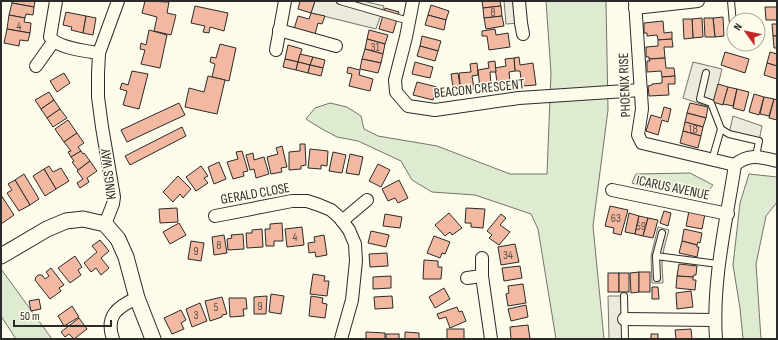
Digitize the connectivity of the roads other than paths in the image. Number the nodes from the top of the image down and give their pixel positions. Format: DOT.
graph roads {
  1 [pos="56,1"];
  2 [pos="118,1"];
  3 [pos="285,1"];
  4 [pos="340,1"];
  5 [pos="413,1"];
  6 [pos="519,1"];
  7 [pos="698,1"];
  8 [pos="731,1"];
  9 [pos="635,5"];
  10 [pos="732,12"];
  11 [pos="409,21"];
  12 [pos="279,30"];
  13 [pos="523,34"];
  14 [pos="53,42"];
  15 [pos="336,46"];
  16 [pos="276,50"];
  17 [pos="99,53"];
  18 [pos="36,66"];
  19 [pos="706,73"];
  20 [pos="640,90"];
  21 [pos="721,129"];
  22 [pos="756,156"];
  23 [pos="712,160"];
  24 [pos="777,161"];
  25 [pos="735,166"];
  26 [pos="612,190"];
  27 [pos="367,200"];
  28 [pos="728,214"];
  29 [pos="215,216"];
  30 [pos="342,221"];
  31 [pos="105,224"];
  32 [pos="662,233"];
  33 [pos="1,256"];
  34 [pos="656,256"];
  35 [pos="482,258"];
  36 [pos="718,264"];
  37 [pos="482,276"];
  38 [pos="467,278"];
  39 [pos="657,278"];
  40 [pos="624,296"];
  41 [pos="137,298"];
  42 [pos="624,319"];
  43 [pos="715,320"];
  44 [pos="113,339"];
  45 [pos="153,339"];
  46 [pos="341,339"];
  47 [pos="491,339"];
  48 [pos="625,339"];
  49 [pos="716,339"];
  1 -- 14 [label="street"];
  2 -- 17 [label="street, KINGS WAY"];
  3 -- 12 [label="street"];
  4 -- 11 [label="lane"];
  5 -- 11 [label="street, BEACON CRESCENT"];
  6 -- 13 [label="street"];
  7 -- 9 [label="street"];
  8 -- 10 [label="lane"];
  9 -- 20 [label="street, PHOENIX RISE"];
  11 -- 20 [label="street, BEACON CRESCENT"];
  12 -- 15 [label="street"];
  12 -- 16 [label="street"];
  14 -- 17 [label="street"];
  14 -- 18 [label="street"];
  17 -- 31 [label="street, KINGS WAY"];
  19 -- 21 [label="lane"];
  20 -- 23 [label="street, PHOENIX RISE"];
  21 -- 22 [label="lane"];
  21 -- 23 [label="lane"];
  22 -- 24 [label="street"];
  22 -- 25 [label="street"];
  23 -- 25 [label="street, PHOENIX RISE"];
  25 -- 28 [label="street, ICARUS AVENUE"];
  26 -- 28 [label="street, ICARUS AVENUE"];
  27 -- 30 [label="street"];
  28 -- 36 [label="street, ICARUS AVENUE"];
  29 -- 30 [label="street, GERALD CLOSE"];
  30 -- 46 [label="street, GERALD CLOSE"];
  31 -- 33 [label="street"];
  31 -- 41 [label="street"];
  32 -- 34 [label="lane"];
  34 -- 36 [label="lane"];
  34 -- 39 [label="lane"];
  35 -- 37 [label="street"];
  36 -- 43 [label="street, ICARUS AVENUE"];
  37 -- 38 [label="street"];
  37 -- 47 [label="street"];
  40 -- 42 [label="lane"];
  41 -- 44 [label="street"];
  41 -- 45 [label="street"];
  42 -- 43 [label="street"];
  42 -- 48 [label="lane"];
  43 -- 49 [label="street, ICARUS AVENUE"];
}
